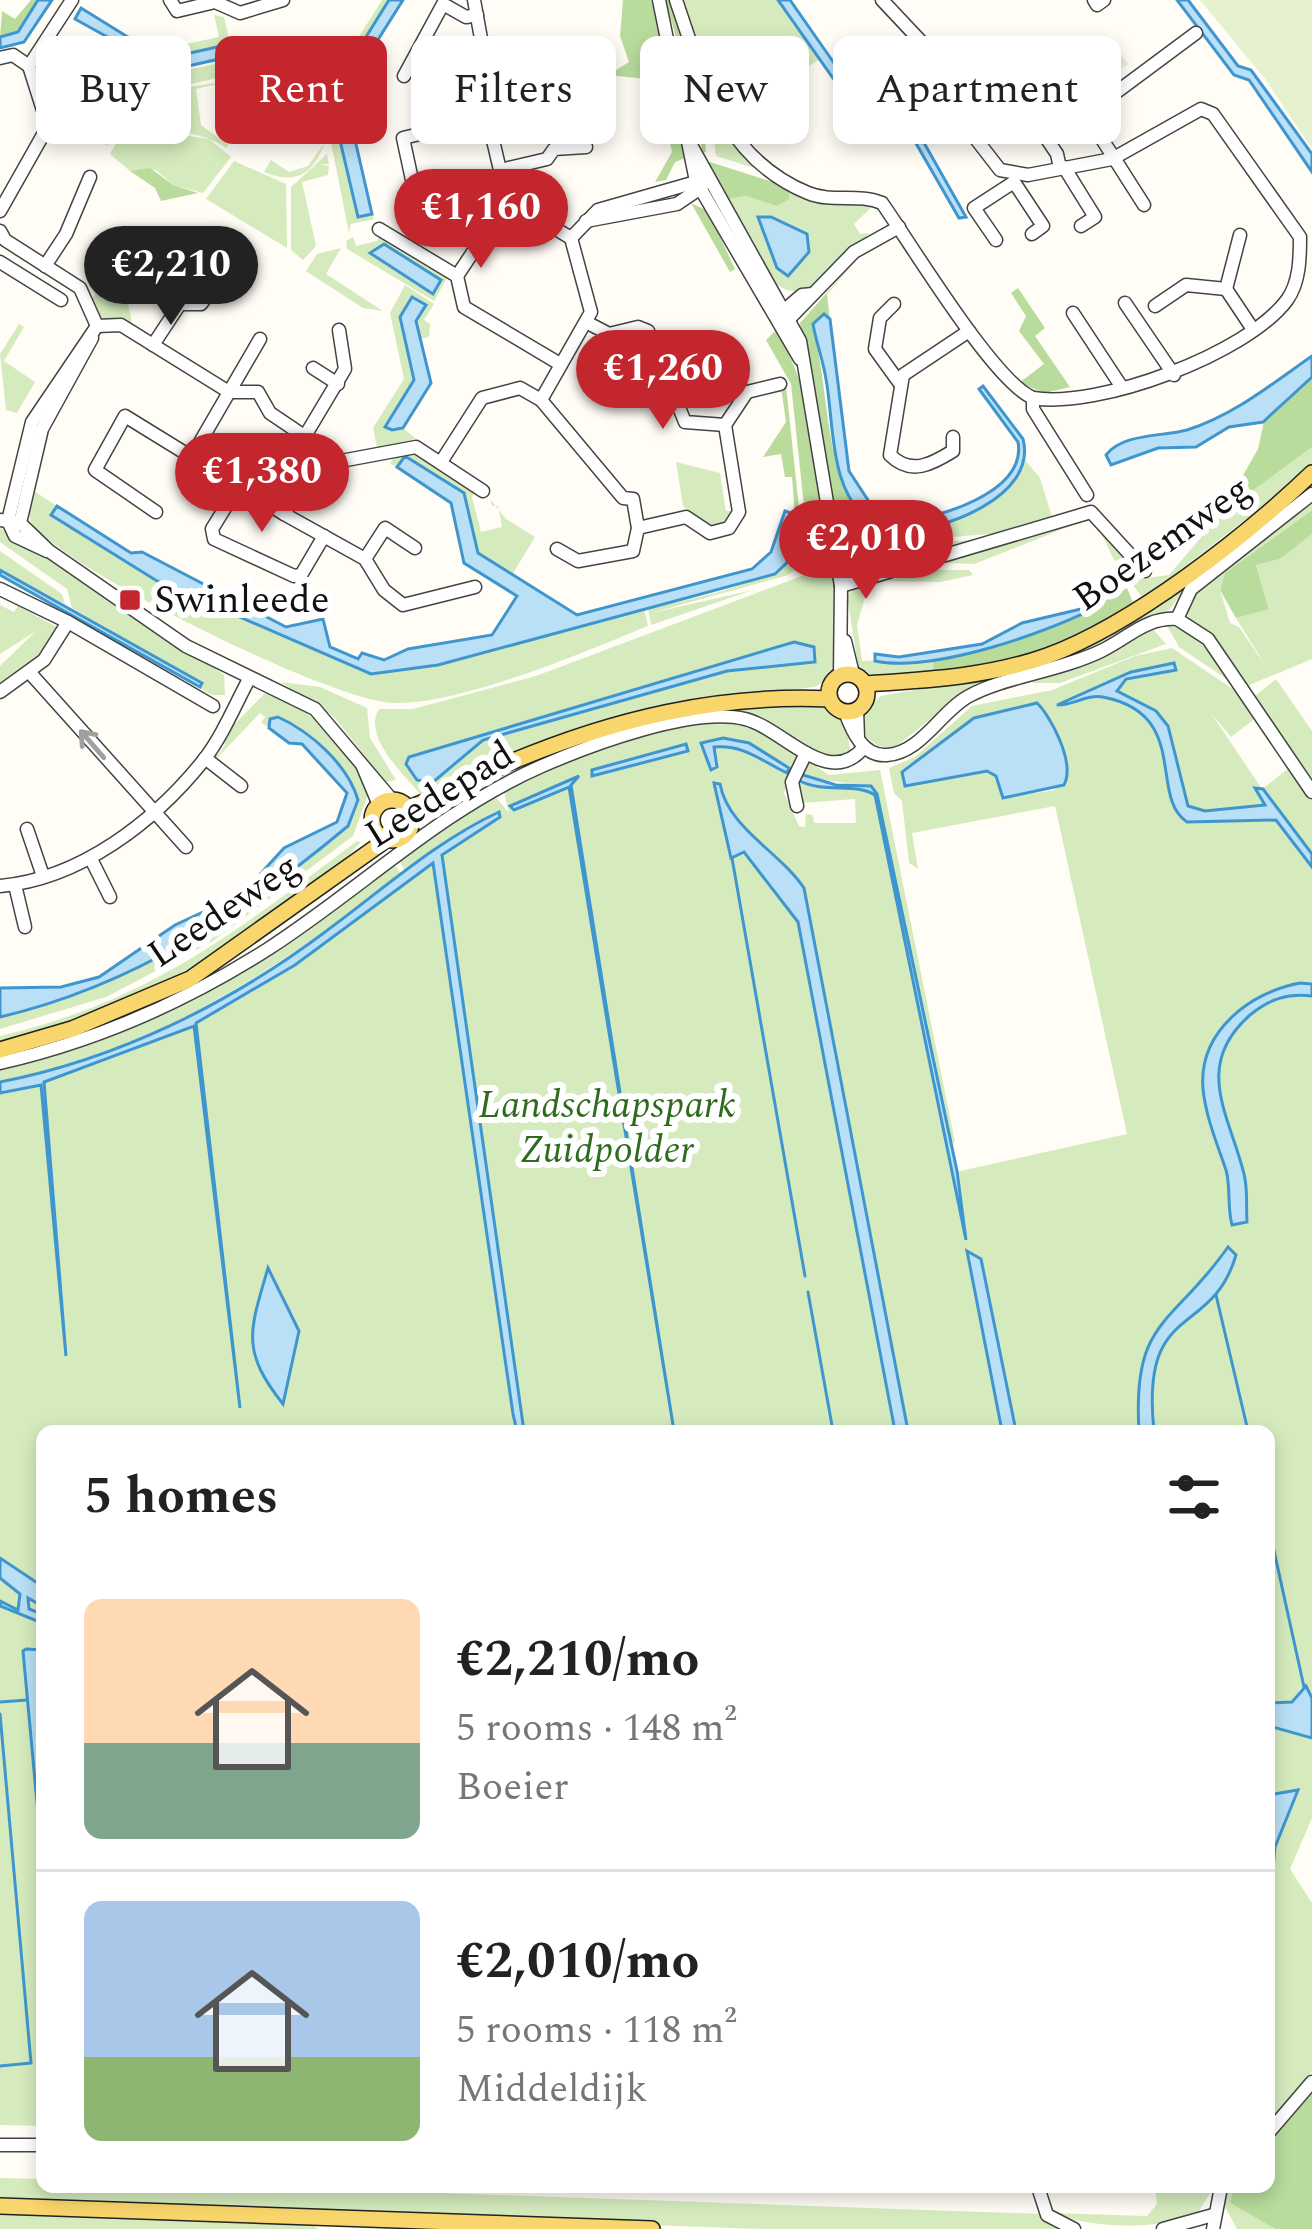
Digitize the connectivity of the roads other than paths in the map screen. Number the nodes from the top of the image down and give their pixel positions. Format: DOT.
graph roads {
  1 [pos="71,0"];
  2 [pos="170,0"];
  3 [pos="284,0"];
  4 [pos="474,0"];
  5 [pos="659,0"];
  6 [pos="676,0"];
  7 [pos="882,0"];
  8 [pos="1094,0"];
  9 [pos="1104,0"];
  10 [pos="477,15"];
  11 [pos="1196,33"];
  12 [pos="481,36"];
  13 [pos="0,58"];
  14 [pos="29,67"];
  15 [pos="404,76"];
  16 [pos="1121,89"];
  17 [pos="411,137"];
  18 [pos="495,144"];
  19 [pos="1050,144"];
  20 [pos="1104,144"];
  21 [pos="586,147"];
  22 [pos="1112,159"];
  23 [pos="1062,168"];
  24 [pos="500,170"];
  25 [pos="90,177"];
  26 [pos="1015,179"];
  27 [pos="701,184"];
  28 [pos="455,194"];
  29 [pos="1144,205"];
  30 [pos="523,209"];
  31 [pos="0,211"];
  32 [pos="1082,226"];
  33 [pos="898,227"];
  34 [pos="379,230"];
  35 [pos="0,231"];
  36 [pos="1032,235"];
  37 [pos="1240,235"];
  38 [pos="571,238"];
  39 [pos="996,240"];
  40 [pos="38,261"];
  41 [pos="0,262"];
  42 [pos="21,275"];
  43 [pos="458,276"];
  44 [pos="1226,289"];
  45 [pos="61,300"];
  46 [pos="1126,303"];
  47 [pos="180,304"];
  48 [pos="894,304"];
  49 [pos="1155,306"];
  50 [pos="1073,313"];
  51 [pos="784,314"];
  52 [pos="586,322"];
  53 [pos="97,326"];
  54 [pos="1252,328"];
  55 [pos="339,330"];
  56 [pos="969,331"];
  57 [pos="260,339"];
  58 [pos="153,345"];
  59 [pos="560,364"];
  60 [pos="313,368"];
  61 [pos="1174,374"];
  62 [pos="338,384"];
  63 [pos="780,384"];
  64 [pos="901,385"];
  65 [pos="1120,386"];
  66 [pos="229,392"];
  67 [pos="1033,398"];
  68 [pos="542,400"];
  69 [pos="725,425"];
  70 [pos="305,436"];
  71 [pos="953,437"];
  72 [pos="192,456"];
  73 [pos="441,462"];
  74 [pos="314,466"];
  75 [pos="1312,472"];
  76 [pos="239,485"];
  77 [pos="483,491"];
  78 [pos="1312,494"];
  79 [pos="1087,495"];
  80 [pos="156,512"];
  81 [pos="284,514"];
  82 [pos="12,519"];
  83 [pos="638,528"];
  84 [pos="323,536"];
  85 [pos="416,548"];
  86 [pos="557,548"];
  87 [pos="364,559"];
  88 [pos="1145,571"];
  89 [pos="841,586"];
  90 [pos="475,587"];
  91 [pos="0,589"];
  92 [pos="1177,619"];
  93 [pos="68,622"];
  94 [pos="31,674"];
  95 [pos="249,679"];
  96 [pos="0,692"];
  97 [pos="848,692"];
  98 [pos="213,706"];
  99 [pos="861,742"];
  100 [pos="806,753"];
  101 [pos="205,758"];
  102 [pos="241,786"];
  103 [pos="1312,792"];
  104 [pos="386,802"];
  105 [pos="797,806"];
  106 [pos="153,814"];
  107 [pos="411,815"];
  108 [pos="27,829"];
  109 [pos="380,835"];
  110 [pos="186,847"];
  111 [pos="92,859"];
  112 [pos="43,876"];
  113 [pos="8,886"];
  114 [pos="110,897"];
  115 [pos="25,927"];
  116 [pos="0,1050"];
  117 [pos="0,1063"];
  118 [pos="1312,2082"];
  119 [pos="1275,2125"];
  120 [pos="0,2145"];
  121 [pos="36,2145"];
  122 [pos="1040,2193"];
  123 [pos="0,2206"];
  124 [pos="1213,2222"];
  125 [pos="327,2223"];
  126 [pos="652,2229"];
  127 [pos="1074,2229"];
  128 [pos="1163,2229"];
  1 -- 14 [label="street"];
  2 -- 3 [label="street"];
  4 -- 10 [label="street"];
  5 -- 27 [label="street"];
  6 -- 33 [label="street"];
  7 -- 26 [label="street"];
  8 -- 9 [label="street"];
  10 -- 12 [label="street"];
  10 -- 15 [label="street"];
  11 -- 16 [label="street"];
  13 -- 14 [label="street"];
  14 -- 31 [label="street"];
  17 -- 28 [label="street"];
  18 -- 24 [label="street"];
  19 -- 23 [label="street"];
  20 -- 22 [label="street"];
  21 -- 24 [label="street"];
  22 -- 23 [label="street"];
  22 -- 29 [label="street"];
  22 -- 54 [label="street"];
  23 -- 26 [label="street"];
  23 -- 32 [label="street"];
  24 -- 30 [label="street"];
  25 -- 40 [label="street"];
  26 -- 36 [label="street"];
  26 -- 39 [label="street"];
  27 -- 38 [label="street"];
  27 -- 51 [label="street"];
  30 -- 38 [label="street"];
  30 -- 43 [label="street"];
  33 -- 51 [label="street"];
  33 -- 56 [label="street"];
  34 -- 43 [label="street"];
  35 -- 40 [label="street"];
  37 -- 44 [label="street"];
  38 -- 52 [label="street"];
  40 -- 42 [label="street"];
  40 -- 53 [label="street"];
  41 -- 42 [label="street"];
  42 -- 45 [label="street"];
  43 -- 59 [label="street"];
  44 -- 49 [label="street"];
  44 -- 54 [label="street"];
  46 -- 61 [label="street"];
  47 -- 47 [label="street"];
  47 -- 58 [label="street"];
  48 -- 64 [label="street"];
  50 -- 65 [label="street"];
  51 -- 89 [label="street"];
  52 -- 59 [label="street"];
  52 -- 69 [label="street"];
  53 -- 58 [label="street"];
  53 -- 82 [label="street"];
  54 -- 61 [label="street"];
  55 -- 62 [label="street"];
  56 -- 64 [label="street"];
  56 -- 67 [label="street"];
  57 -- 66 [label="street"];
  58 -- 66 [label="street"];
  59 -- 68 [label="street"];
  60 -- 62 [label="street"];
  61 -- 65 [label="street"];
  62 -- 70 [label="street"];
  63 -- 69 [label="street"];
  64 -- 71 [label="street"];
  65 -- 67 [label="street"];
  66 -- 70 [label="street"];
  66 -- 72 [label="street"];
  67 -- 79 [label="street"];
  68 -- 73 [label="street"];
  68 -- 83 [label="street"];
  69 -- 83 [label="street"];
  70 -- 74 [label="street"];
  72 -- 76 [label="street"];
  72 -- 80 [label="street"];
  73 -- 74 [label="street"];
  73 -- 77 [label="street"];
  74 -- 81 [label="street"];
  75 -- 97 [label="main road, Boezemweg"];
  76 -- 81 [label="street"];
  76 -- 84 [label="street"];
  78 -- 92 [label="street"];
  81 -- 84 [label="street"];
  82 -- 95 [label="street"];
  83 -- 86 [label="street"];
  84 -- 87 [label="street"];
  85 -- 87 [label="street"];
  87 -- 90 [label="street"];
  88 -- 89 [label="street"];
  89 -- 97 [label="street"];
  91 -- 93 [label="street"];
  92 -- 99 [label="street"];
  92 -- 103 [label="street"];
  93 -- 94 [label="street"];
  93 -- 98 [label="street"];
  94 -- 96 [label="street"];
  106 -- 94 [label="street, one-way"];
  95 -- 101 [label="street"];
  95 -- 104 [label="street"];
  97 -- 99 [label="street"];
  97 -- 107 [label="main road"];
  99 -- 100 [label="street"];
  100 -- 105 [label="street"];
  100 -- 117 [label="street, Leedepad"];
  101 -- 102 [label="street"];
  101 -- 106 [label="street"];
  104 -- 107 [label="main road"];
  104 -- 109 [label="main road"];
  106 -- 110 [label="street"];
  106 -- 111 [label="street"];
  107 -- 109 [label="main road, Leedeweg"];
  108 -- 112 [label="street"];
  109 -- 116 [label="main road, Leedeweg"];
  111 -- 112 [label="street"];
  111 -- 114 [label="street"];
  112 -- 113 [label="street"];
  113 -- 115 [label="street"];
  118 -- 119 [label="street"];
  120 -- 121 [label="street"];
  122 -- 127 [label="street"];
  123 -- 125 [label="main road"];
  124 -- 128 [label="street"];
  125 -- 126 [label="main road"];
}
